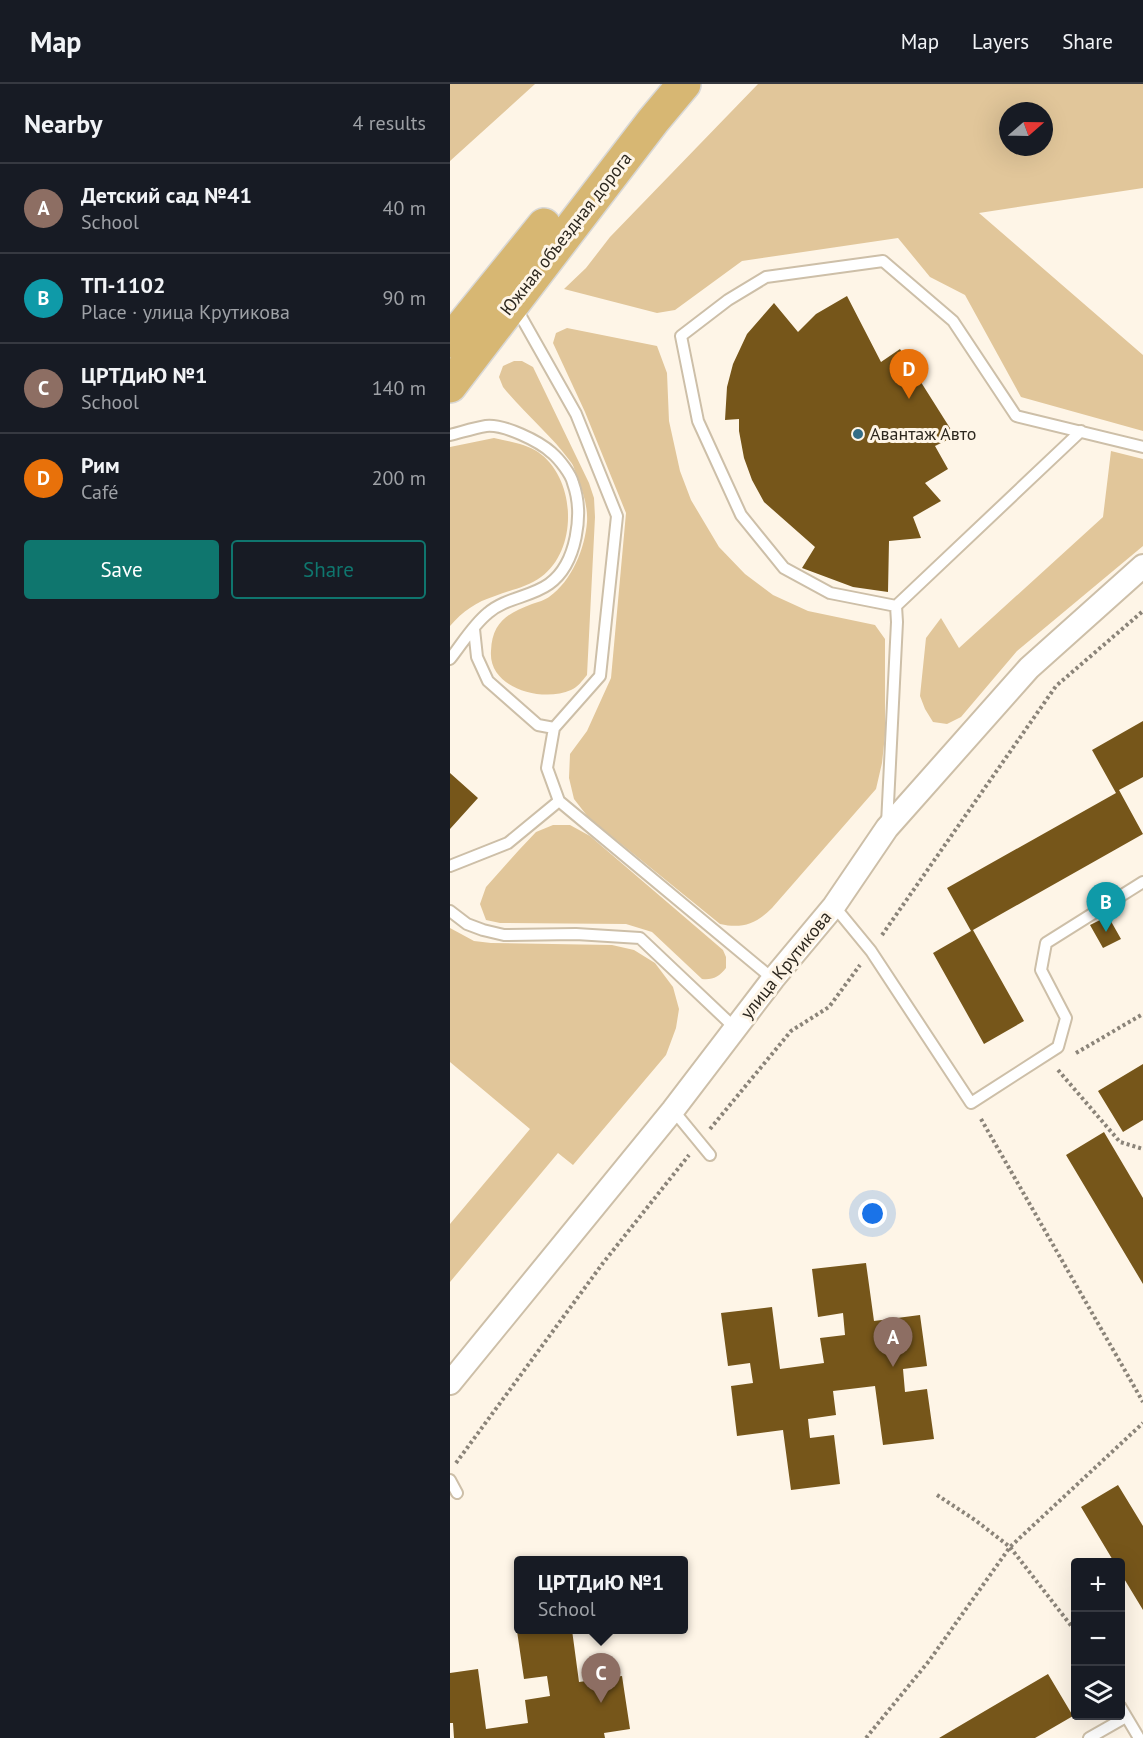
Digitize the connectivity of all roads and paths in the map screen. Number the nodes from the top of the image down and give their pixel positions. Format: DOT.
graph roads {
  1 [pos="658,84"];
  2 [pos="684,84"];
  3 [pos="513,302"];
  4 [pos="450,341"];
  5 [pos="450,386"];
  6 [pos="1081,431"];
  7 [pos="450,435"];
  8 [pos="1143,447"];
  9 [pos="1143,566"];
  10 [pos="896,606"];
  11 [pos="1143,611"];
  12 [pos="474,629"];
  13 [pos="450,658"];
  14 [pos="554,728"];
  15 [pos="559,801"];
  16 [pos="887,828"];
  17 [pos="450,866"];
  18 [pos="1143,882"];
  19 [pos="834,906"];
  20 [pos="450,910"];
  21 [pos="871,951"];
  22 [pos="772,979"];
  23 [pos="735,1028"];
  24 [pos="1054,1066"];
  25 [pos="971,1103"];
  26 [pos="673,1110"];
  27 [pos="699,1142"];
  28 [pos="1143,1149"];
  29 [pos="710,1155"];
  30 [pos="451,1379"];
  31 [pos="1143,1402"];
  32 [pos="1143,1423"];
  33 [pos="450,1470"];
  34 [pos="450,1480"];
  35 [pos="457,1493"];
  36 [pos="938,1496"];
  37 [pos="1010,1547"];
  38 [pos="1071,1626"];
  39 [pos="1125,1714"];
  40 [pos="1112,1720"];
  41 [pos="866,1738"];
  42 [pos="1089,1738"];
  43 [pos="1139,1738"];
  1 -- 4 [label="main road, Южная объездная дорога"];
  2 -- 3 [label="main road, Южная объездная дорога"];
  3 -- 5 [label="main road, Южная объездная дорога"];
  3 -- 14 [label="lane"];
  6 -- 8 [label="lane"];
  6 -- 10 [label="lane"];
  6 -- 10 [label="lane"];
  7 -- 12 [label="lane"];
  9 -- 16 [label="street, улица Крутикова"];
  10 -- 16 [label="lane"];
  11 -- 21 [label="path"];
  12 -- 13 [label="lane"];
  12 -- 14 [label="lane"];
  14 -- 15 [label="lane"];
  15 -- 17 [label="lane"];
  15 -- 22 [label="lane"];
  16 -- 19 [label="street, улица Крутикова"];
  18 -- 25 [label="lane"];
  19 -- 21 [label="lane"];
  19 -- 22 [label="street, улица Крутикова"];
  20 -- 23 [label="lane"];
  21 -- 25 [label="lane"];
  21 -- 27 [label="path"];
  22 -- 23 [label="street, улица Крутикова"];
  23 -- 26 [label="street, улица Крутикова"];
  24 -- 28 [label="path"];
  25 -- 31 [label="path"];
  26 -- 27 [label="lane"];
  26 -- 30 [label="street, улица Крутикова"];
  27 -- 29 [label="lane"];
  27 -- 33 [label="path"];
  32 -- 37 [label="path"];
  34 -- 35 [label="lane"];
  36 -- 37 [label="path"];
  37 -- 38 [label="path"];
  37 -- 41 [label="path"];
  39 -- 43 [label="lane"];
  40 -- 42 [label="lane"];
}
